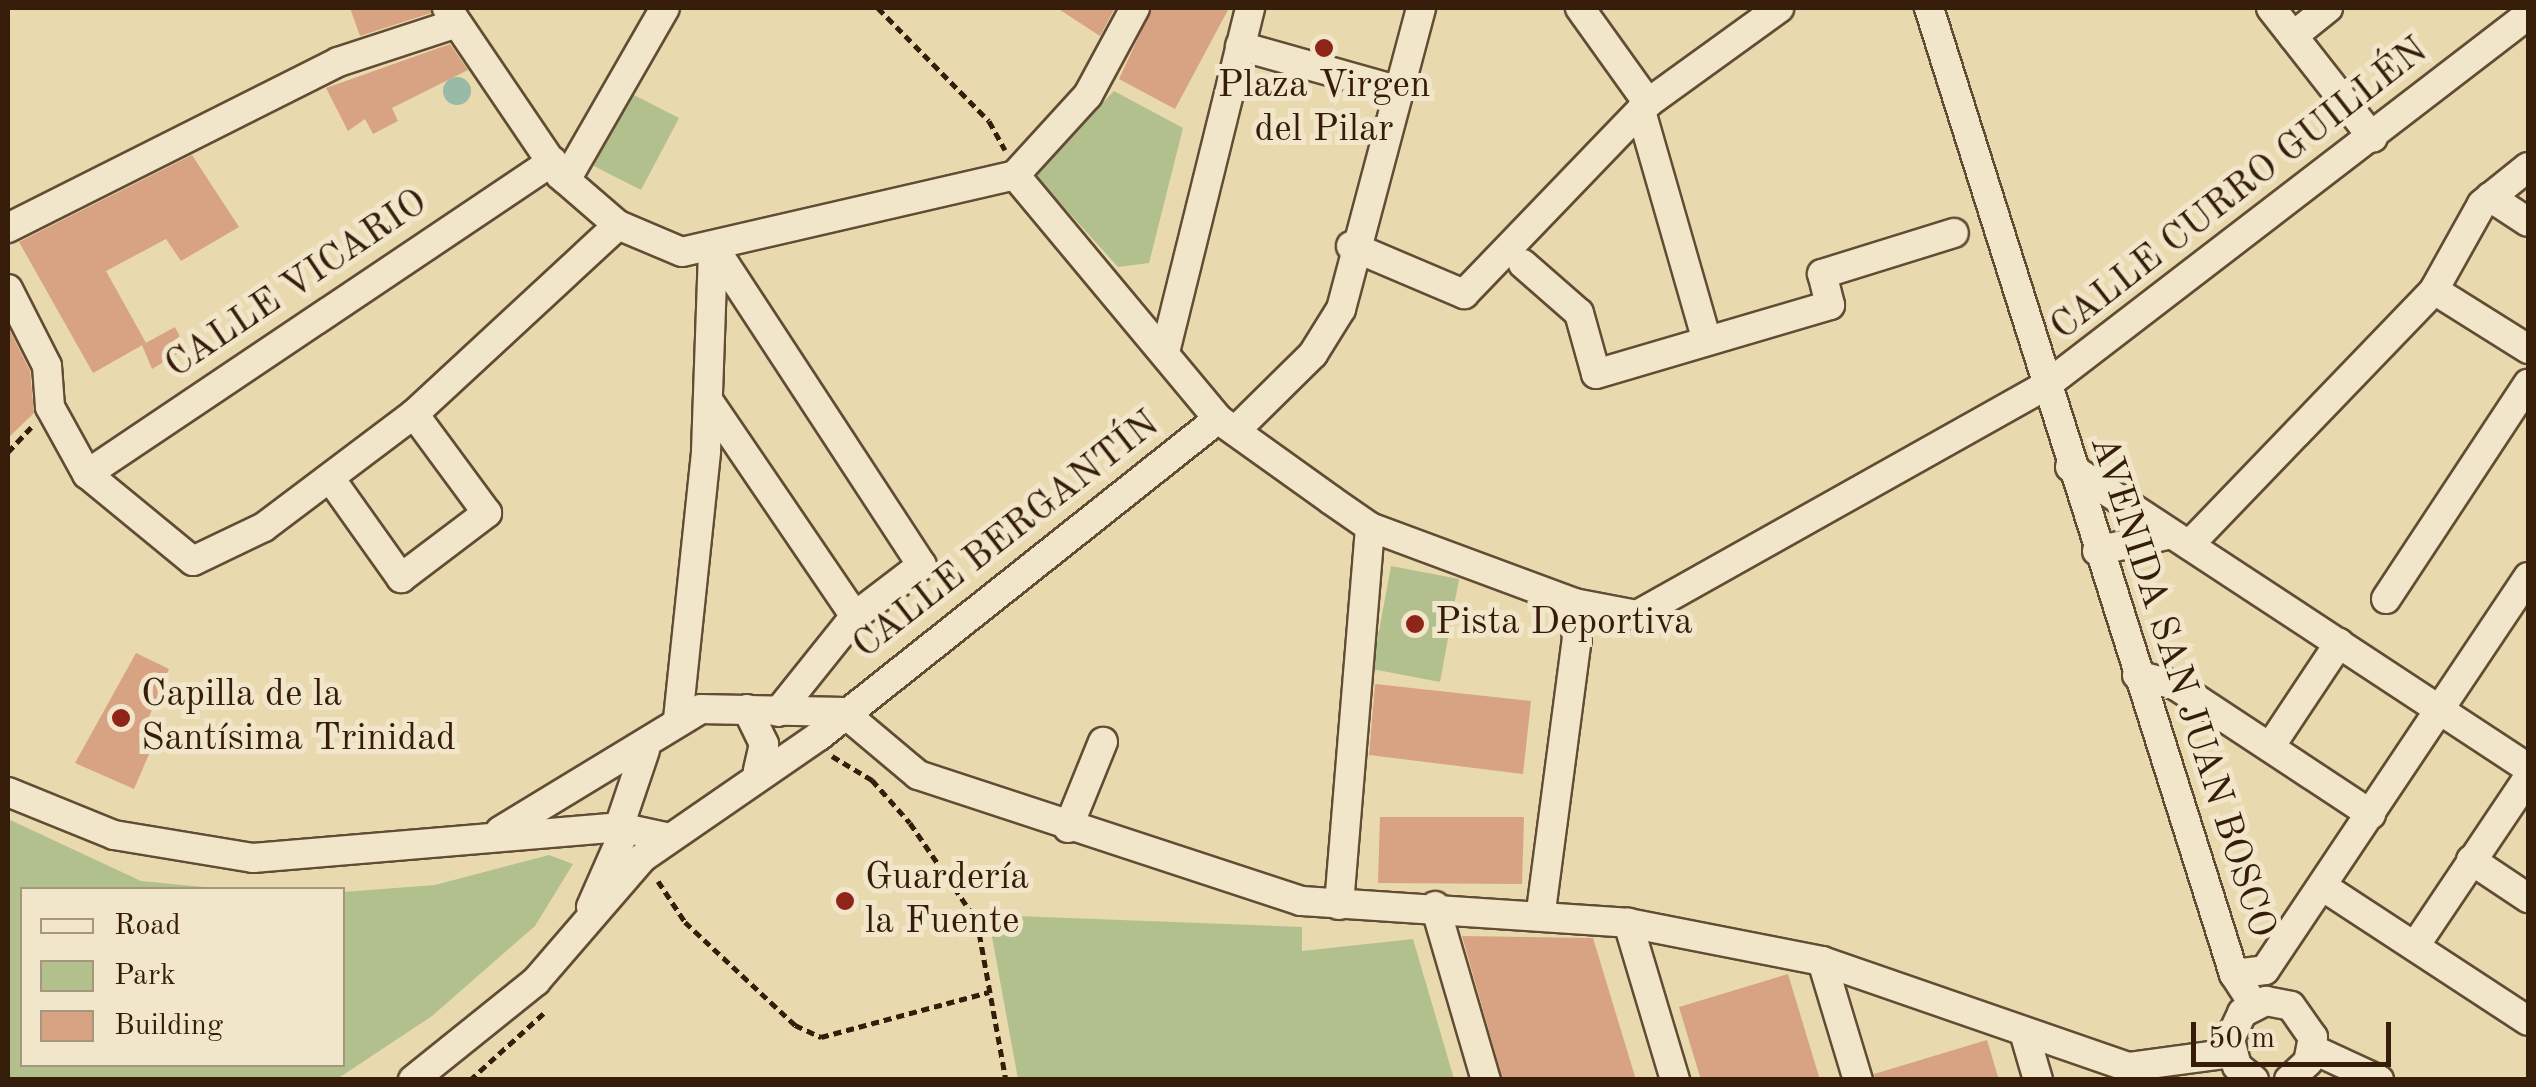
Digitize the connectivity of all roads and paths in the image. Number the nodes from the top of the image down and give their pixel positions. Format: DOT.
graph roads {
  1 [pos="665,8"];
  2 [pos="878,8"];
  3 [pos="1135,8"];
  4 [pos="1250,8"];
  5 [pos="1421,8"];
  6 [pos="1580,8"];
  7 [pos="1779,8"];
  8 [pos="1928,8"];
  9 [pos="2271,8"];
  10 [pos="2328,8"];
  11 [pos="2528,15"];
  12 [pos="450,16"];
  13 [pos="2292,36"];
  14 [pos="1240,46"];
  15 [pos="1396,90"];
  16 [pos="1644,107"];
  17 [pos="2373,138"];
  18 [pos="2528,168"];
  19 [pos="559,171"];
  20 [pos="1015,175"];
  21 [pos="2490,197"];
  22 [pos="2528,222"];
  23 [pos="618,225"];
  24 [pos="8,228"];
  25 [pos="1954,233"];
  26 [pos="712,246"];
  27 [pos="1351,246"];
  28 [pos="1523,264"];
  29 [pos="8,289"];
  30 [pos="2434,290"];
  31 [pos="1707,341"];
  32 [pos="1166,348"];
  33 [pos="2528,349"];
  34 [pos="2528,384"];
  35 [pos="2044,388"];
  36 [pos="708,400"];
  37 [pos="414,414"];
  38 [pos="1226,426"];
  39 [pos="2070,467"];
  40 [pos="86,474"];
  41 [pos="330,478"];
  42 [pos="1370,527"];
  43 [pos="2180,540"];
  44 [pos="2097,551"];
  45 [pos="2528,578"];
  46 [pos="2386,599"];
  47 [pos="1574,603"];
  48 [pos="856,616"];
  49 [pos="2339,643"];
  50 [pos="689,646"];
  51 [pos="2137,675"];
  52 [pos="733,708"];
  53 [pos="2442,710"];
  54 [pos="778,712"];
  55 [pos="843,712"];
  56 [pos="678,719"];
  57 [pos="808,741"];
  58 [pos="1103,742"];
  59 [pos="2270,747"];
  60 [pos="645,750"];
  61 [pos="2528,768"];
  62 [pos="758,770"];
  63 [pos="2528,778"];
  64 [pos="8,792"];
  65 [pos="2371,814"];
  66 [pos="1068,828"];
  67 [pos="622,829"];
  68 [pos="581,830"];
  69 [pos="494,834"];
  70 [pos="670,838"];
  71 [pos="642,858"];
  72 [pos="2471,860"];
  73 [pos="606,866"];
  74 [pos="2322,886"];
  75 [pos="2528,898"];
  76 [pos="1339,905"];
  77 [pos="1435,906"];
  78 [pos="1541,910"];
  79 [pos="586,922"];
  80 [pos="1628,923"];
  81 [pos="2415,946"];
  82 [pos="1822,960"];
  83 [pos="2234,974"];
  84 [pos="989,992"];
  85 [pos="2254,1005"];
  86 [pos="2528,1021"];
  87 [pos="2024,1032"];
  88 [pos="2312,1050"];
  89 [pos="2232,1053"];
  90 [pos="414,1080"];
  91 [pos="1006,1080"];
  92 [pos="1486,1080"];
  93 [pos="1675,1080"];
  94 [pos="1858,1080"];
  95 [pos="2038,1080"];
  96 [pos="2254,1080"];
  97 [pos="2288,1080"];
  98 [pos="2379,1080"];
  1 -- 19 [label="street"];
  2 -- 20 [label="path"];
  3 -- 20 [label="street"];
  4 -- 14 [label="street"];
  5 -- 15 [label="street, CALLE BERGANTÍN"];
  6 -- 16 [label="street"];
  7 -- 16 [label="street"];
  8 -- 35 [label="street, AVENIDA SAN JUAN BOSCO"];
  9 -- 13 [label="street"];
  10 -- 13 [label="street"];
  11 -- 17 [label="street, CALLE CURRO GUILLÉN"];
  12 -- 19 [label="street"];
  12 -- 24 [label="street"];
  13 -- 17 [label="street"];
  14 -- 15 [label="street"];
  14 -- 32 [label="street"];
  15 -- 27 [label="street, CALLE BERGANTÍN"];
  16 -- 27 [label="street"];
  16 -- 31 [label="street"];
  17 -- 35 [label="street, CALLE CURRO GUILLÉN"];
  18 -- 21 [label="street"];
  19 -- 23 [label="street"];
  19 -- 40 [label="street, CALLE VICARIO"];
  20 -- 26 [label="street"];
  20 -- 32 [label="street, CALLE CURRO GUILLÉN"];
  21 -- 22 [label="street"];
  21 -- 30 [label="street"];
  23 -- 26 [label="street"];
  23 -- 37 [label="street"];
  25 -- 31 [label="street"];
  26 -- 36 [label="street"];
  26 -- 48 [label="street"];
  27 -- 38 [label="street, CALLE BERGANTÍN"];
  28 -- 31 [label="street"];
  29 -- 40 [label="street"];
  30 -- 33 [label="street"];
  30 -- 43 [label="street"];
  32 -- 38 [label="street, CALLE CURRO GUILLÉN"];
  34 -- 46 [label="street"];
  35 -- 39 [label="street, AVENIDA SAN JUAN BOSCO"];
  35 -- 47 [label="street, CALLE CURRO GUILLÉN"];
  36 -- 48 [label="street"];
  36 -- 50 [label="street"];
  37 -- 41 [label="street"];
  37 -- 41 [label="street"];
  38 -- 42 [label="street, CALLE CURRO GUILLÉN"];
  38 -- 55 [label="street, CALLE BERGANTÍN"];
  39 -- 43 [label="street"];
  39 -- 44 [label="street, AVENIDA SAN JUAN BOSCO"];
  40 -- 41 [label="street"];
  42 -- 47 [label="street, CALLE CURRO GUILLÉN"];
  42 -- 76 [label="street"];
  43 -- 44 [label="street"];
  43 -- 49 [label="street"];
  44 -- 51 [label="street, AVENIDA SAN JUAN BOSCO"];
  45 -- 53 [label="street"];
  47 -- 78 [label="street"];
  48 -- 54 [label="street"];
  49 -- 53 [label="street"];
  49 -- 59 [label="street"];
  50 -- 52 [label="street"];
  50 -- 56 [label="street"];
  51 -- 59 [label="street"];
  51 -- 83 [label="street, AVENIDA SAN JUAN BOSCO"];
  52 -- 54 [label="street, CALLE BERGANTÍN"];
  52 -- 56 [label="street"];
  52 -- 62 [label="street"];
  53 -- 61 [label="street"];
  53 -- 65 [label="street"];
  54 -- 55 [label="street, CALLE BERGANTÍN"];
  55 -- 57 [label="street, CALLE BERGANTÍN"];
  55 -- 66 [label="street"];
  56 -- 60 [label="street"];
  57 -- 62 [label="street, CALLE BERGANTÍN"];
  57 -- 84 [label="path"];
  58 -- 66 [label="street"];
  59 -- 65 [label="street"];
  60 -- 67 [label="street"];
  60 -- 69 [label="street"];
  62 -- 70 [label="street, CALLE BERGANTÍN"];
  63 -- 72 [label="street"];
  64 -- 69 [label="street"];
  65 -- 74 [label="street"];
  66 -- 76 [label="street"];
  67 -- 68 [label="street"];
  67 -- 70 [label="street"];
  67 -- 73 [label="street"];
  68 -- 69 [label="street"];
  68 -- 73 [label="street"];
  70 -- 71 [label="street, CALLE BERGANTÍN"];
  71 -- 79 [label="street, CALLE BERGANTÍN"];
  71 -- 84 [label="path"];
  72 -- 75 [label="street"];
  72 -- 81 [label="street"];
  73 -- 79 [label="street"];
  74 -- 81 [label="street"];
  74 -- 83 [label="street"];
  76 -- 77 [label="street"];
  77 -- 78 [label="street"];
  77 -- 92 [label="street"];
  78 -- 80 [label="street"];
  79 -- 90 [label="street, CALLE BERGANTÍN"];
  80 -- 82 [label="street"];
  80 -- 93 [label="street"];
  81 -- 86 [label="street"];
  82 -- 87 [label="street"];
  82 -- 94 [label="street"];
  83 -- 85 [label="street, AVENIDA SAN JUAN BOSCO"];
  84 -- 91 [label="path"];
  85 -- 88 [label="street"];
  85 -- 89 [label="street"];
  87 -- 89 [label="street"];
  87 -- 95 [label="street"];
  88 -- 97 [label="street"];
  88 -- 98 [label="street"];
  89 -- 96 [label="street"];
}
